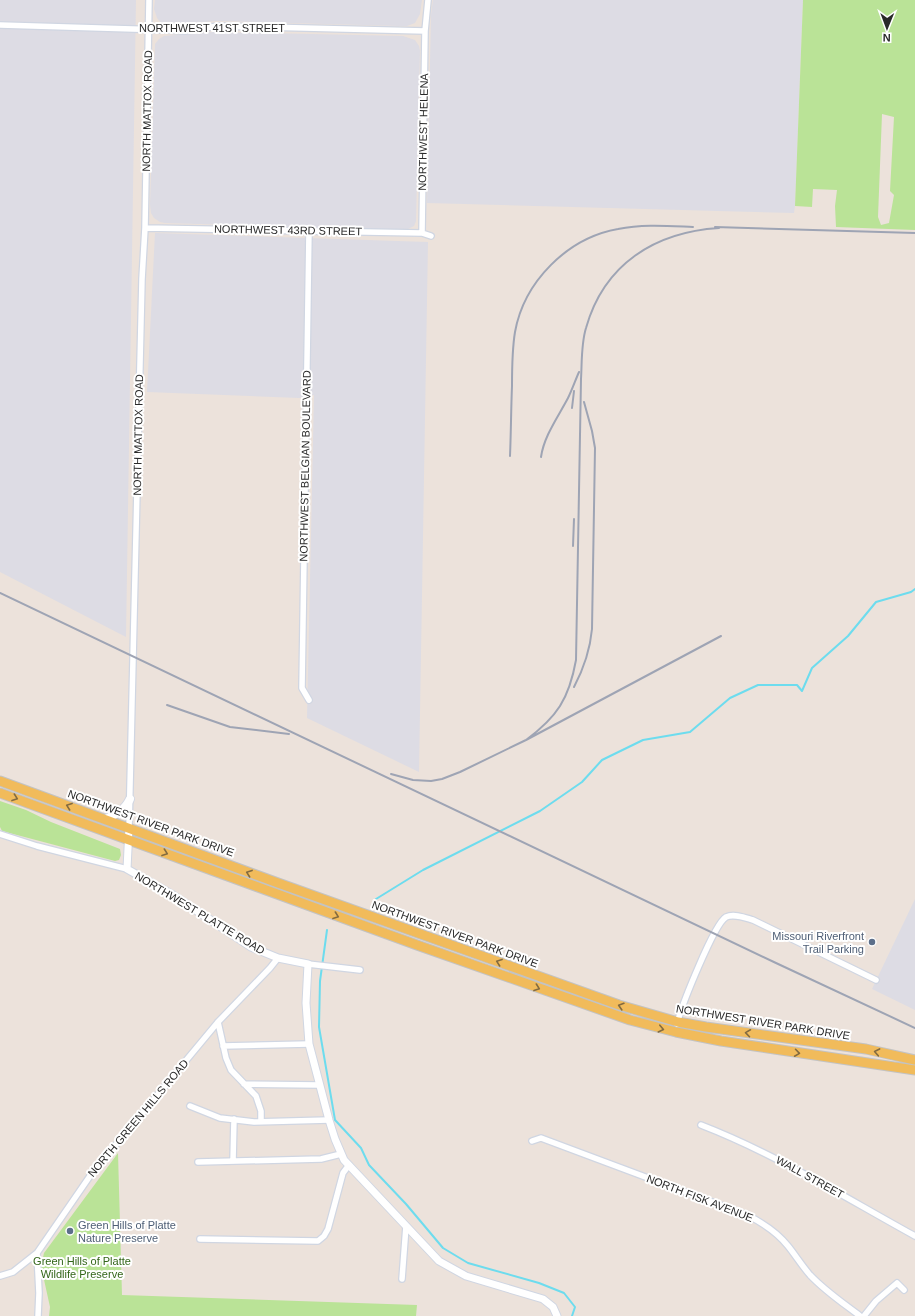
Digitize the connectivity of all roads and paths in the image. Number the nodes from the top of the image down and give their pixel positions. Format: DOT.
graph roads {
  1 [pos="149,0"];
  2 [pos="428,0"];
  3 [pos="0,25"];
  4 [pos="149,29"];
  5 [pos="425,31"];
  6 [pos="145,228"];
  7 [pos="309,231"];
  8 [pos="422,233"];
  9 [pos="431,236"];
  10 [pos="309,700"];
  11 [pos="0,781"];
  12 [pos="0,793"];
  13 [pos="130,800"];
  14 [pos="105,820"];
  15 [pos="129,828"];
  16 [pos="0,834"];
  17 [pos="128,840"];
  18 [pos="127,869"];
  19 [pos="422,934"];
  20 [pos="417,945"];
  21 [pos="278,958"];
  22 [pos="311,964"];
  23 [pos="360,970"];
  24 [pos="876,980"];
  25 [pos="218,1022"];
  26 [pos="678,1022"];
  27 [pos="676,1032"];
  28 [pos="309,1044"];
  29 [pos="223,1046"];
  30 [pos="915,1060"];
  31 [pos="915,1070"];
  32 [pos="244,1084"];
  33 [pos="319,1085"];
  34 [pos="190,1106"];
  35 [pos="234,1119"];
  36 [pos="329,1120"];
  37 [pos="261,1121"];
  38 [pos="701,1125"];
  39 [pos="532,1141"];
  40 [pos="341,1154"];
  41 [pos="233,1161"];
  42 [pos="198,1162"];
  43 [pos="349,1165"];
  44 [pos="406,1226"];
  45 [pos="915,1236"];
  46 [pos="200,1239"];
  47 [pos="36,1253"];
  48 [pos="0,1276"];
  49 [pos="402,1279"];
  50 [pos="904,1290"];
  51 [pos="38,1316"];
  52 [pos="557,1316"];
  53 [pos="860,1316"];
  54 [pos="864,1316"];
  1 -- 4 [label="street, NORTH MATTOX ROAD"];
  2 -- 5 [label="street, NORTHWEST HELENA"];
  3 -- 4 [label="street, NORTHWEST 41ST STREET"];
  4 -- 5 [label="street, NORTHWEST 41ST STREET"];
  4 -- 6 [label="street, NORTH MATTOX ROAD"];
  5 -- 8 [label="street, NORTHWEST HELENA"];
  6 -- 7 [label="street, NORTHWEST 43RD STREET"];
  6 -- 13 [label="street, NORTH MATTOX ROAD"];
  7 -- 8 [label="street, NORTHWEST 43RD STREET"];
  7 -- 10 [label="street, NORTHWEST BELGIAN BOULEVARD"];
  8 -- 9 [label="street, NORTHWEST 43RD STREET"];
  14 -- 11 [label="main road, NORTHWEST RIVER PARK DRIVE, one-way"];
  12 -- 17 [label="main road, NORTHWEST RIVER PARK DRIVE, one-way"];
  13 -- 14 [label="main road"];
  13 -- 15 [label="street, NORTH MATTOX ROAD"];
  14 -- 15 [label="main road, NORTHWEST RIVER PARK DRIVE"];
  15 -- 17 [label="street, NORTH MATTOX ROAD"];
  19 -- 15 [label="main road, NORTHWEST RIVER PARK DRIVE, one-way"];
  16 -- 18 [label="street, NORTHWEST PLATTE ROAD"];
  17 -- 18 [label="street, NORTH MATTOX ROAD"];
  17 -- 20 [label="main road, NORTHWEST RIVER PARK DRIVE, one-way"];
  18 -- 21 [label="street, NORTHWEST PLATTE ROAD"];
  19 -- 20 [label="main road"];
  26 -- 19 [label="main road, NORTHWEST RIVER PARK DRIVE, one-way"];
  20 -- 27 [label="main road, NORTHWEST RIVER PARK DRIVE, one-way"];
  21 -- 22 [label="street, NORTHWEST PLATTE ROAD"];
  21 -- 25 [label="street, NORTH GREEN HILLS ROAD"];
  22 -- 23 [label="street"];
  22 -- 28 [label="street"];
  24 -- 26 [label="street"];
  25 -- 29 [label="street"];
  25 -- 47 [label="street, NORTH GREEN HILLS ROAD"];
  26 -- 27 [label="street"];
  30 -- 26 [label="main road, NORTHWEST RIVER PARK DRIVE, one-way"];
  27 -- 31 [label="main road, NORTHWEST RIVER PARK DRIVE, one-way"];
  28 -- 29 [label="street"];
  28 -- 33 [label="street"];
  29 -- 32 [label="street"];
  32 -- 33 [label="street"];
  32 -- 37 [label="street"];
  33 -- 36 [label="street"];
  34 -- 35 [label="street"];
  35 -- 37 [label="street"];
  35 -- 41 [label="street"];
  36 -- 37 [label="street"];
  36 -- 40 [label="street"];
  38 -- 45 [label="street, WALL STREET"];
  39 -- 53 [label="street, NORTH FISK AVENUE"];
  40 -- 41 [label="street"];
  40 -- 43 [label="street"];
  41 -- 42 [label="street"];
  43 -- 44 [label="street"];
  43 -- 46 [label="street"];
  44 -- 49 [label="street"];
  44 -- 52 [label="street"];
  47 -- 48 [label="street, NORTH GREEN HILLS ROAD"];
  47 -- 51 [label="street"];
  50 -- 54 [label="street"];
}
